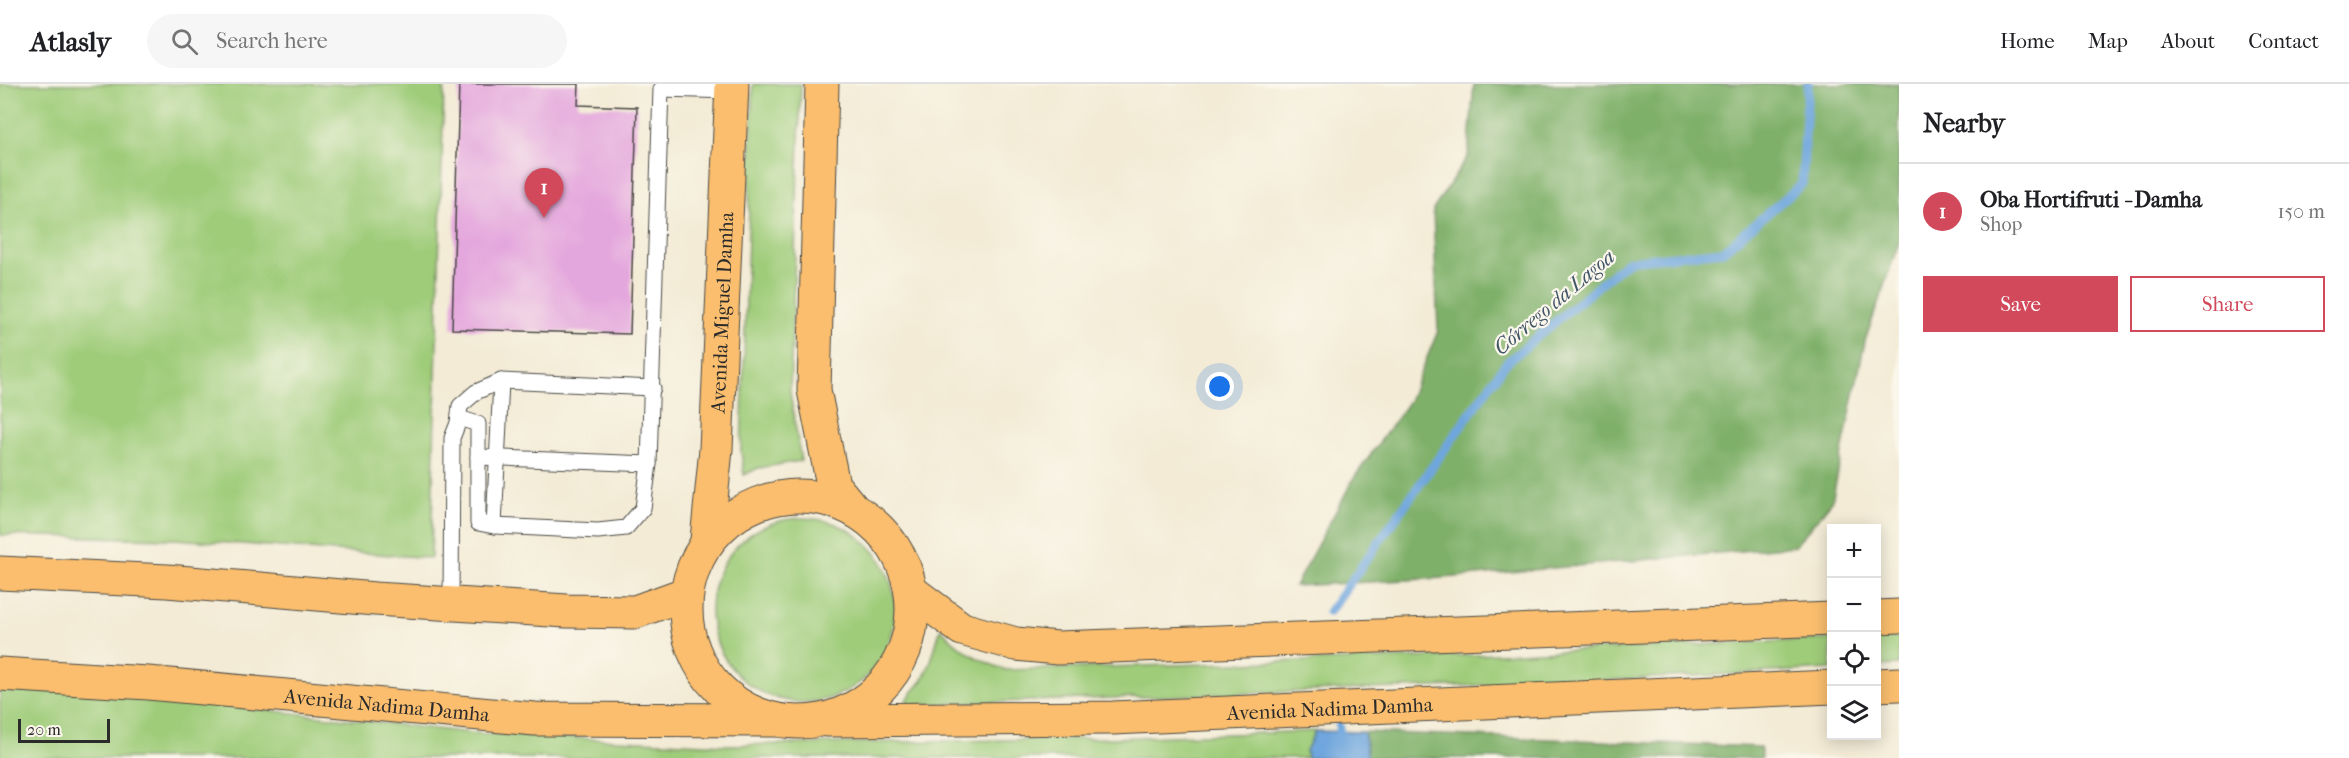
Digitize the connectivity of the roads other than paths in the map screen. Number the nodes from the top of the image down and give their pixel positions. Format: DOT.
graph roads {
  1 [pos="822,84"];
  2 [pos="732,87"];
  3 [pos="501,381"];
  4 [pos="652,388"];
  5 [pos="458,423"];
  6 [pos="478,457"];
  7 [pos="498,458"];
  8 [pos="649,464"];
  9 [pos="852,508"];
  10 [pos="495,526"];
  11 [pos="707,540"];
  12 [pos="0,573"];
  13 [pos="911,591"];
  14 [pos="685,594"];
  15 [pos="451,603"];
  16 [pos="1899,616"];
  17 [pos="1881,617"];
  18 [pos="1827,619"];
  19 [pos="0,674"];
  20 [pos="1899,684"];
  21 [pos="1881,685"];
  22 [pos="1827,687"];
  23 [pos="776,720"];
  24 [pos="828,720"];
  1 -- 9 [label="main road"];
  2 -- 4 [label="lane"];
  2 -- 11 [label="main road, Avenida Miguel Damha"];
  3 -- 4 [label="lane"];
  3 -- 5 [label="lane"];
  3 -- 7 [label="lane"];
  4 -- 8 [label="lane"];
  5 -- 6 [label="lane"];
  5 -- 15 [label="lane"];
  6 -- 7 [label="lane"];
  6 -- 10 [label="lane"];
  7 -- 8 [label="lane"];
  7 -- 10 [label="lane"];
  8 -- 10 [label="lane"];
  9 -- 11 [label="main road"];
  9 -- 13 [label="main road"];
  11 -- 14 [label="main road"];
  12 -- 15 [label="main road"];
  13 -- 18 [label="main road"];
  13 -- 24 [label="main road"];
  14 -- 15 [label="main road"];
  14 -- 23 [label="main road"];
  16 -- 17 [label="main road"];
  19 -- 23 [label="main road, Avenida Nadima Damha"];
  20 -- 21 [label="main road"];
  22 -- 24 [label="main road, Avenida Nadima Damha"];
  23 -- 24 [label="main road, Avenida Nadima Damha"];
}
